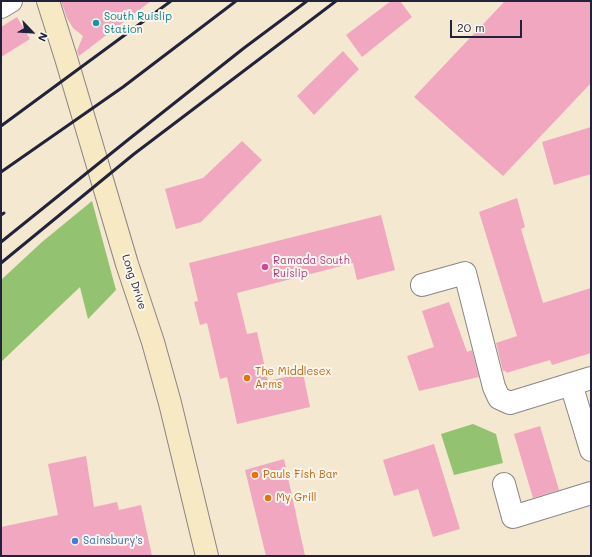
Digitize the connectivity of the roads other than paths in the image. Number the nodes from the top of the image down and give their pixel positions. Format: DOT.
graph roads {
  1 [pos="11,1"];
  2 [pos="49,6"];
  3 [pos="1,7"];
  4 [pos="422,285"];
  5 [pos="581,381"];
  6 [pos="591,450"];
  7 [pos="504,484"];
  8 [pos="591,493"];
  9 [pos="207,556"];
  1 -- 3 [label="street"];
  2 -- 9 [label="street, Long Drive"];
  4 -- 5 [label="street"];
  5 -- 6 [label="street"];
  7 -- 8 [label="street"];
}
